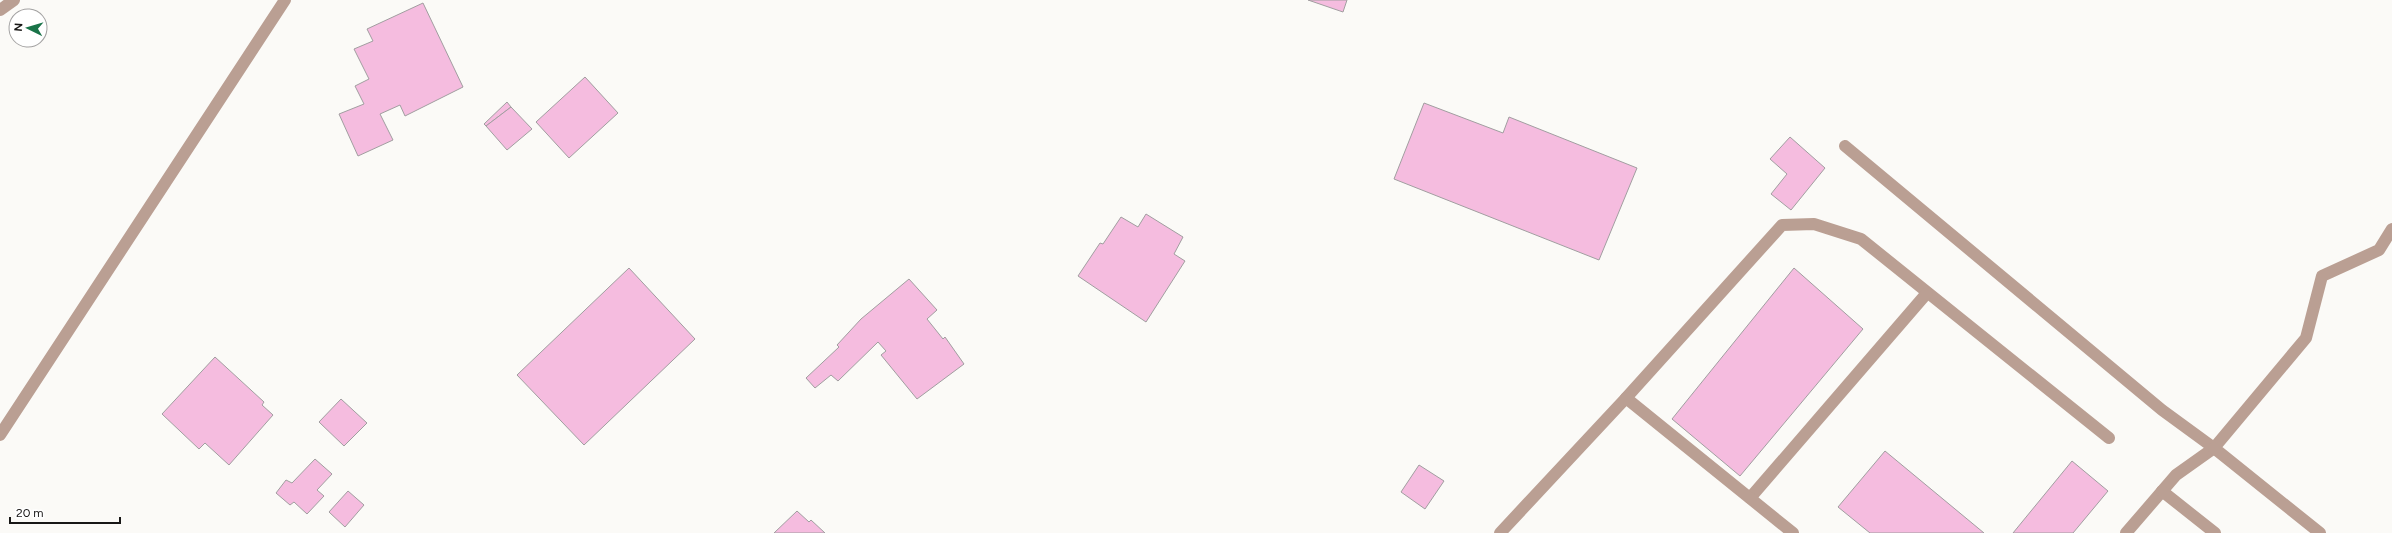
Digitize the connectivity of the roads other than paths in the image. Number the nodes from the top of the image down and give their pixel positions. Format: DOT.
graph roads {
  1 [pos="14,0"];
  2 [pos="285,0"];
  3 [pos="0,10"];
  4 [pos="1845,146"];
  5 [pos="2392,229"];
  6 [pos="1927,293"];
  7 [pos="1626,398"];
  8 [pos="0,435"];
  9 [pos="2109,438"];
  10 [pos="2214,448"];
  11 [pos="2162,491"];
  12 [pos="1750,498"];
  13 [pos="1500,533"];
  14 [pos="1793,533"];
  15 [pos="2126,533"];
  16 [pos="2215,533"];
  17 [pos="2320,533"];
  1 -- 3 [label="street"];
  2 -- 8 [label="street"];
  4 -- 10 [label="street"];
  5 -- 10 [label="street"];
  6 -- 7 [label="street"];
  6 -- 9 [label="street"];
  6 -- 12 [label="street"];
  7 -- 12 [label="street"];
  7 -- 13 [label="street"];
  10 -- 11 [label="street"];
  10 -- 17 [label="street"];
  11 -- 15 [label="street"];
  11 -- 16 [label="street"];
  12 -- 14 [label="street"];
}
